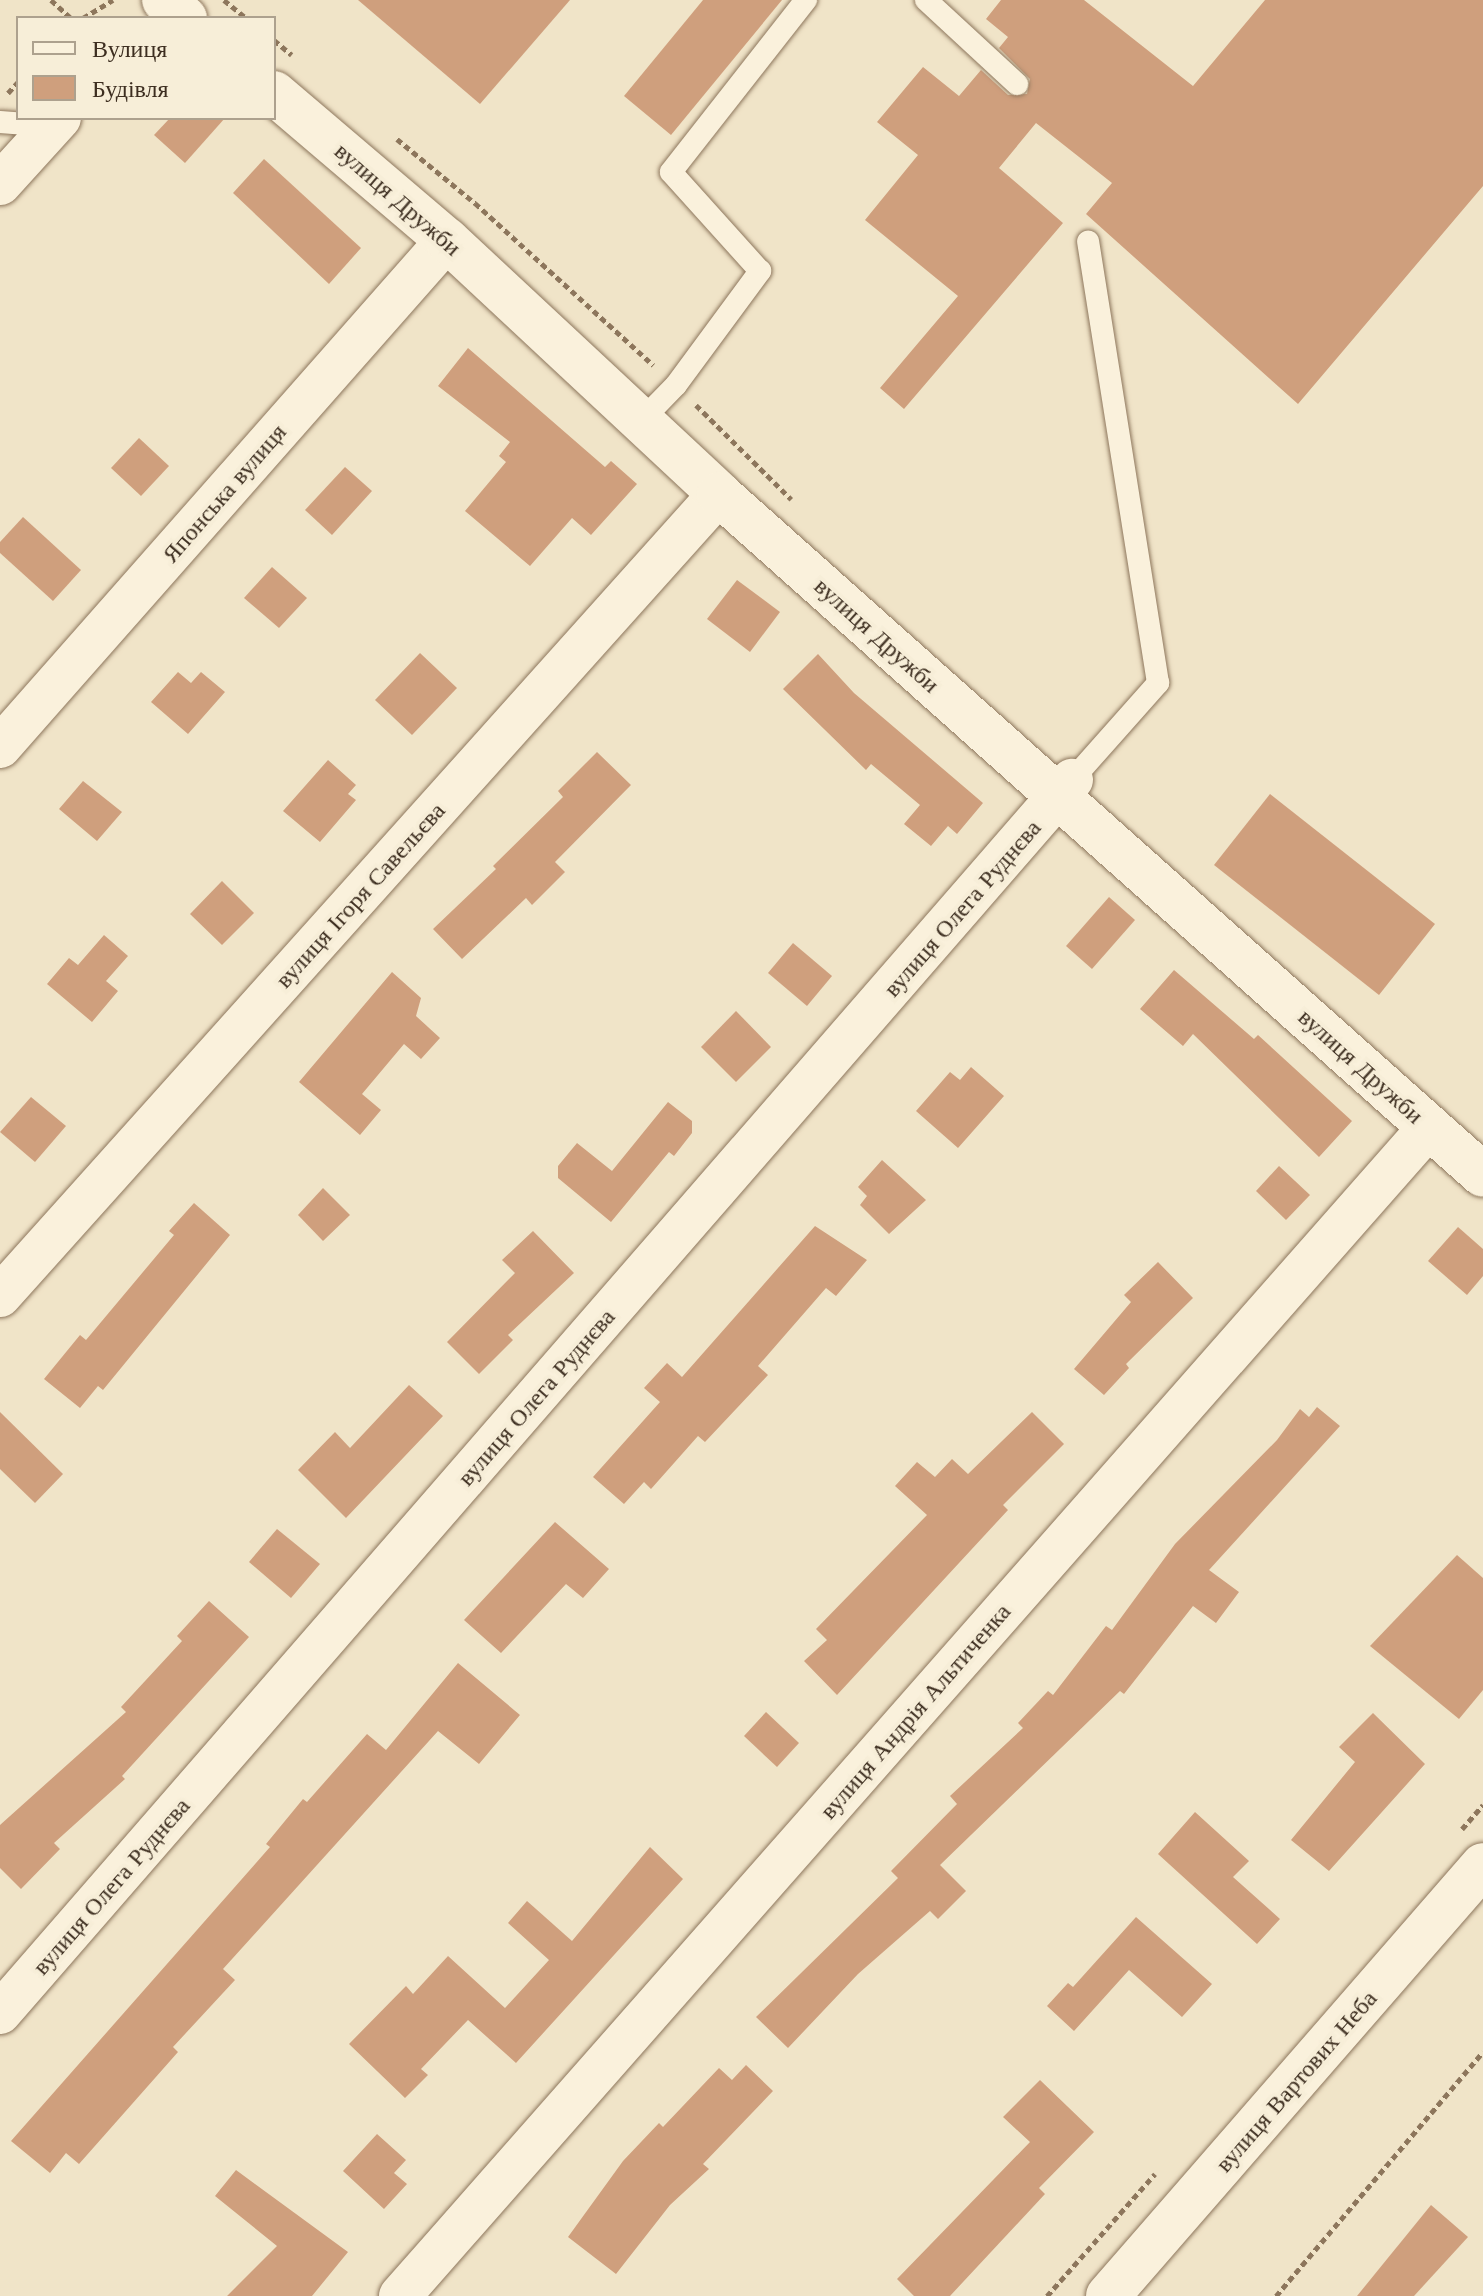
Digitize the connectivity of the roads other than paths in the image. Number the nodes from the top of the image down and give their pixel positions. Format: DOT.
graph roads {
  1 [pos="806,0"];
  2 [pos="926,0"];
  3 [pos="1017,84"];
  4 [pos="276,95"];
  5 [pos="0,122"];
  6 [pos="56,123"];
  7 [pos="0,184"];
  8 [pos="447,240"];
  9 [pos="1088,242"];
  10 [pos="641,421"];
  11 [pos="719,494"];
  12 [pos="0,747"];
  13 [pos="1065,788"];
  14 [pos="1429,1127"];
  15 [pos="1483,1175"];
  16 [pos="0,1296"];
  17 [pos="1483,1865"];
  18 [pos="0,2013"];
  19 [pos="400,2296"];
  20 [pos="1108,2296"];
  1 -- 10 [label="lane"];
  2 -- 3 [label="lane"];
  4 -- 8 [label="street, вулиця Дружби"];
  5 -- 6 [label="lane"];
  6 -- 7 [label="street"];
  8 -- 10 [label="street, вулиця Дружби"];
  8 -- 12 [label="street, Японська вулиця"];
  9 -- 13 [label="lane"];
  10 -- 11 [label="street, вулиця Дружби"];
  11 -- 13 [label="street, вулиця Дружби"];
  11 -- 16 [label="street, вулиця Ігоря Савельєва"];
  13 -- 14 [label="street, вулиця Дружби"];
  13 -- 18 [label="street, вулиця Олега Руднєва"];
  14 -- 15 [label="street, вулиця Дружби"];
  14 -- 19 [label="street, вулиця Андрія Альтиченка"];
  17 -- 20 [label="street, вулиця Вартових Неба"];
}
